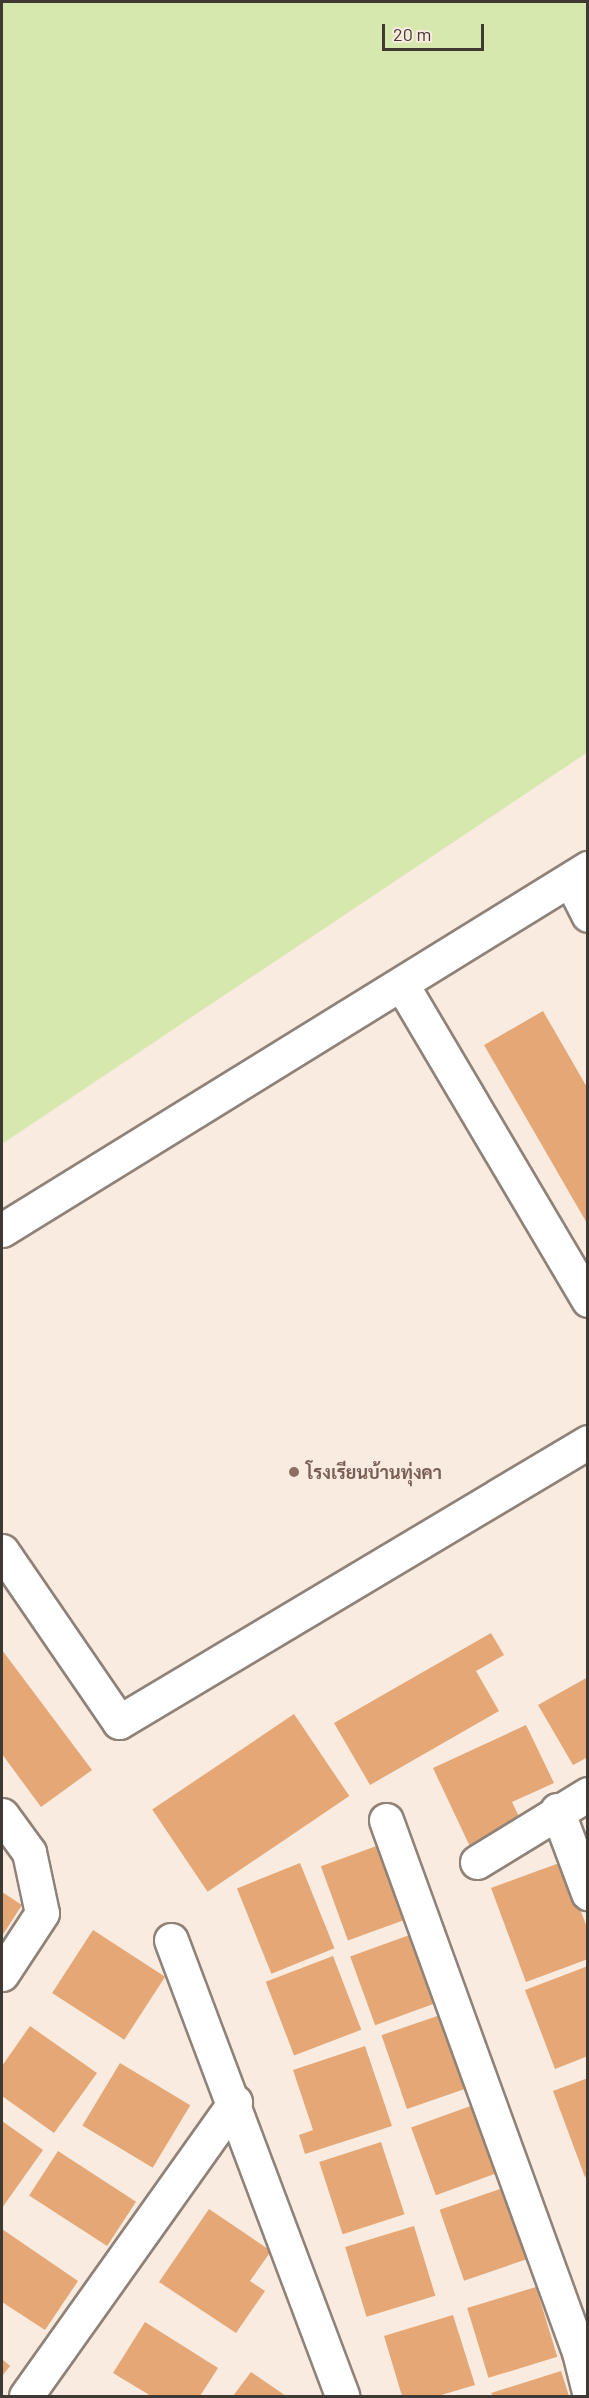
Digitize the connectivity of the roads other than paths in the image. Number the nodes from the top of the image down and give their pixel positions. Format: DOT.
graph roads {
  1 [pos="579,875"];
  2 [pos="588,915"];
  3 [pos="402,985"];
  4 [pos="2,1230"];
  5 [pos="588,1300"];
  6 [pos="588,1442"];
  7 [pos="2,1551"];
  8 [pos="588,1794"];
  9 [pos="557,1810"];
  10 [pos="2,1815"];
  11 [pos="386,1820"];
  12 [pos="477,1862"];
  13 [pos="588,1893"];
  14 [pos="171,1940"];
  15 [pos="2,1974"];
  16 [pos="235,2102"];
  17 [pos="588,2389"];
  18 [pos="26,2397"];
  19 [pos="342,2397"];
  1 -- 2 [label="street"];
  1 -- 3 [label="street"];
  3 -- 4 [label="street"];
  3 -- 5 [label="street"];
  6 -- 7 [label="street"];
  8 -- 9 [label="street"];
  9 -- 12 [label="street"];
  9 -- 13 [label="street"];
  10 -- 15 [label="street"];
  11 -- 17 [label="street"];
  14 -- 16 [label="street"];
  16 -- 18 [label="street"];
  16 -- 19 [label="street"];
}
